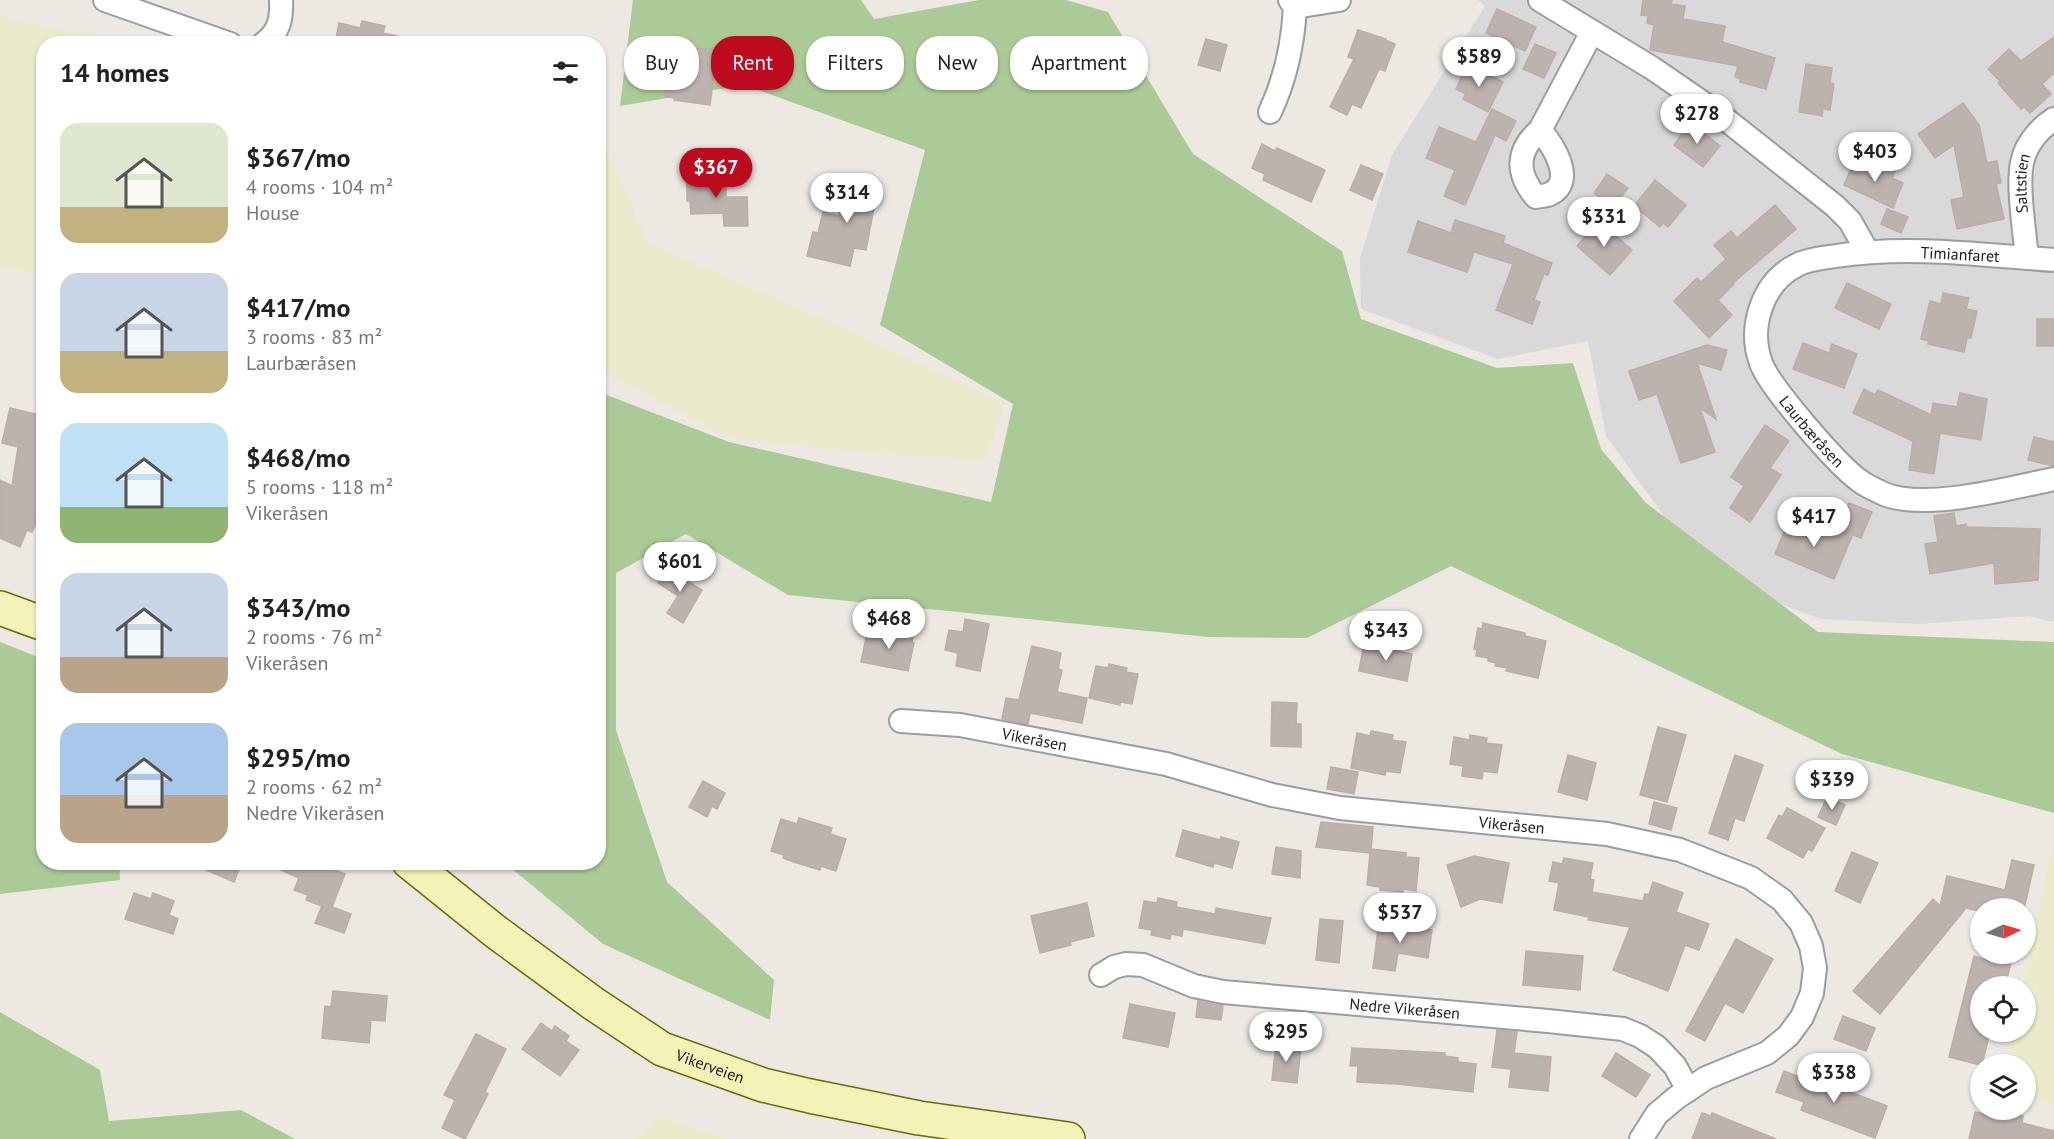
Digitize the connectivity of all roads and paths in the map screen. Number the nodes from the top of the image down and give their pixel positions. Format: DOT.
graph roads {
  1 [pos="105,0"];
  2 [pos="281,0"];
  3 [pos="1339,0"];
  4 [pos="1540,0"];
  5 [pos="1292,4"];
  6 [pos="1592,32"];
  7 [pos="207,36"];
  8 [pos="273,36"];
  9 [pos="1270,112"];
  10 [pos="2054,119"];
  11 [pos="1540,130"];
  12 [pos="1867,251"];
  13 [pos="2027,258"];
  14 [pos="2054,261"];
  15 [pos="2054,479"];
  16 [pos="0,608"];
  17 [pos="36,621"];
  18 [pos="901,721"];
  19 [pos="419,870"];
  20 [pos="1101,975"];
  21 [pos="1688,1090"];
  22 [pos="1068,1139"];
  23 [pos="1641,1139"];
  1 -- 7 [label="street"];
  2 -- 8 [label="street"];
  3 -- 5 [label="street"];
  4 -- 6 [label="street"];
  5 -- 9 [label="street"];
  6 -- 11 [label="street"];
  6 -- 12 [label="street"];
  10 -- 13 [label="street, Saltstien"];
  12 -- 13 [label="street, Timianfaret"];
  12 -- 15 [label="street, Laurbæråsen"];
  13 -- 14 [label="street, Timianfaret"];
  16 -- 17 [label="main road"];
  18 -- 21 [label="street, Vikeråsen"];
  19 -- 22 [label="main road, Vikerveien"];
  20 -- 21 [label="street, Nedre Vikeråsen"];
  21 -- 23 [label="street, Vikeråsen"];
}
